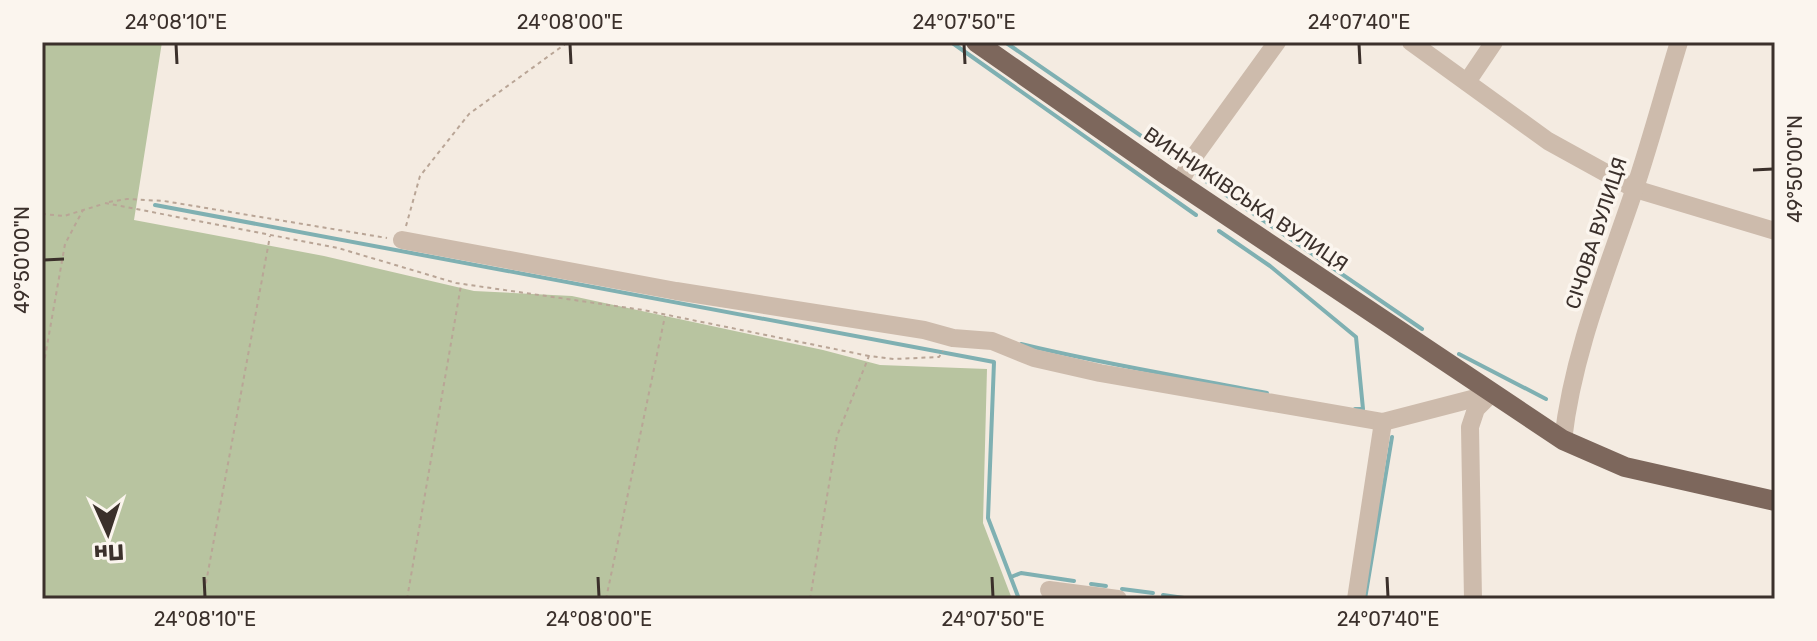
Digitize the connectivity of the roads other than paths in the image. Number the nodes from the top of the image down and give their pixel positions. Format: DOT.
graph roads {
  1 [pos="976,42"];
  2 [pos="1277,42"];
  3 [pos="1411,42"];
  4 [pos="1494,42"];
  5 [pos="1679,42"];
  6 [pos="1467,82"];
  7 [pos="1179,184"];
  8 [pos="1635,189"];
  9 [pos="1775,231"];
  10 [pos="402,240"];
  11 [pos="1491,394"];
  12 [pos="1383,422"];
  13 [pos="1563,440"];
  14 [pos="1775,501"];
  15 [pos="1049,590"];
  16 [pos="1118,599"];
  17 [pos="1356,599"];
  18 [pos="1473,599"];
  1 -- 7 [label="main road, ВИННИКІВСЬКА ВУЛИЦЯ"];
  2 -- 7 [label="street"];
  3 -- 6 [label="street"];
  4 -- 6 [label="street"];
  5 -- 8 [label="street, СІЧОВА ВУЛИЦЯ"];
  6 -- 8 [label="street"];
  7 -- 11 [label="main road, ВИННИКІВСЬКА ВУЛИЦЯ"];
  8 -- 9 [label="street"];
  8 -- 13 [label="street, СІЧОВА ВУЛИЦЯ"];
  10 -- 12 [label="street"];
  11 -- 12 [label="street"];
  11 -- 13 [label="main road, ВИННИКІВСЬКА ВУЛИЦЯ"];
  11 -- 18 [label="street"];
  12 -- 17 [label="street"];
  13 -- 14 [label="main road, ВИННИКІВСЬКА ВУЛИЦЯ"];
  15 -- 16 [label="street"];
}
